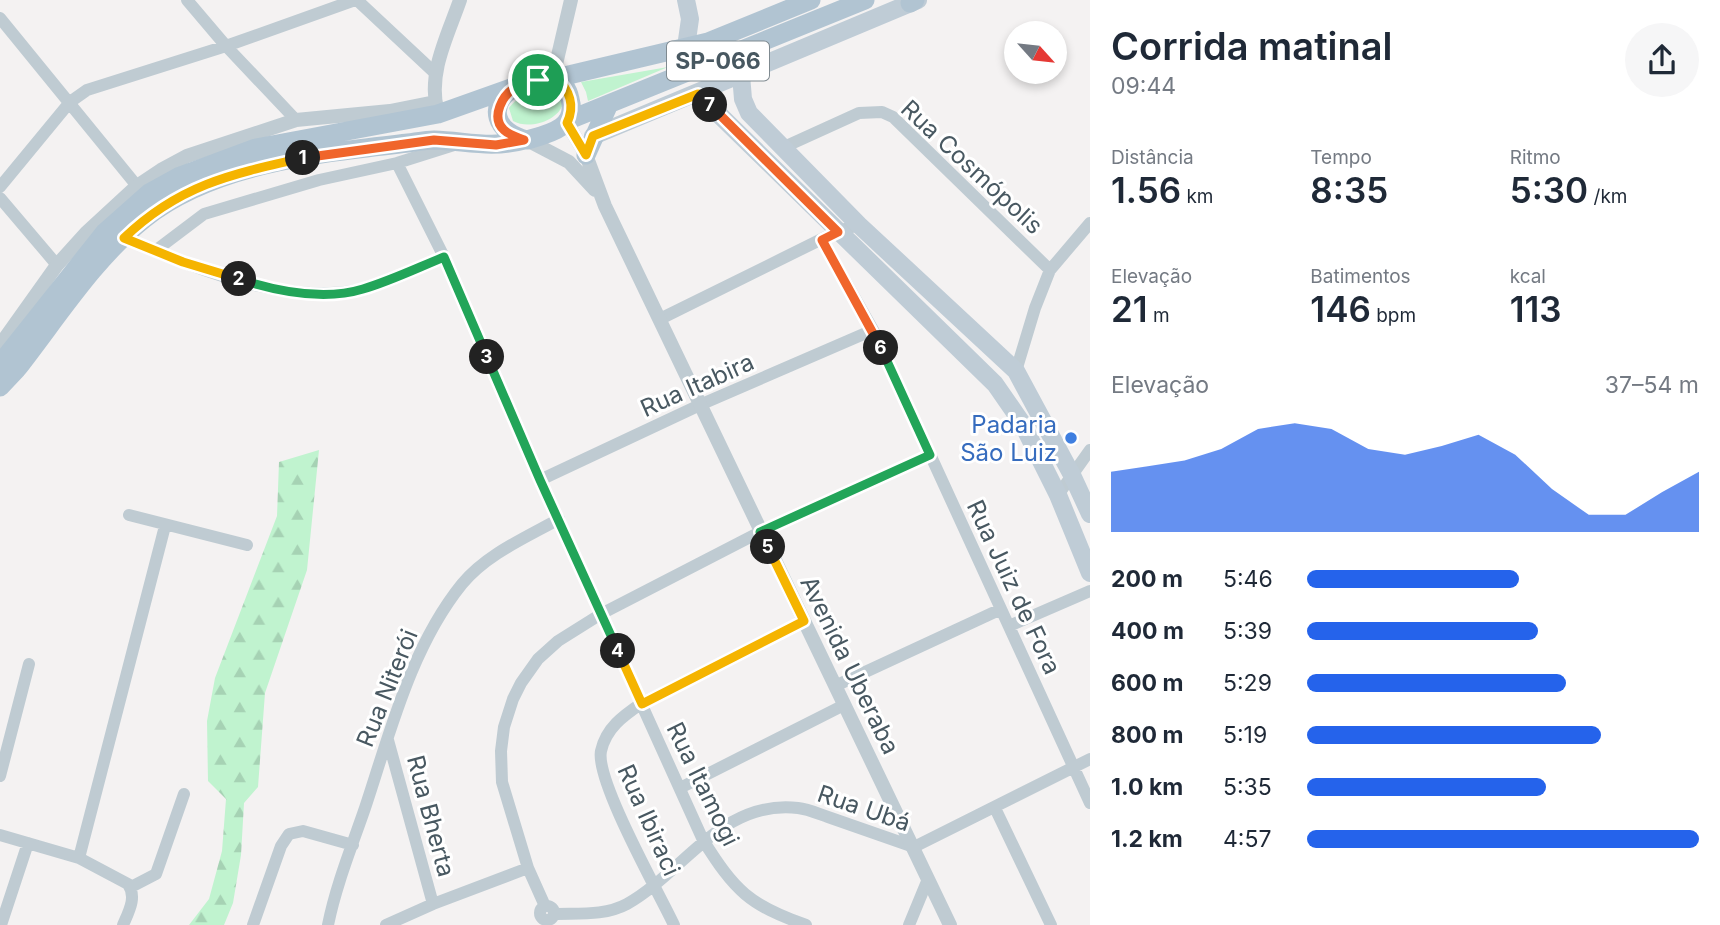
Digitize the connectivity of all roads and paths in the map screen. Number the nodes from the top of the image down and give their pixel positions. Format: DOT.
graph roads {
  1 [pos="187,0"];
  2 [pos="356,0"];
  3 [pos="460,0"];
  4 [pos="571,0"];
  5 [pos="686,0"];
  6 [pos="811,0"];
  7 [pos="865,0"];
  8 [pos="914,1"];
  9 [pos="0,18"];
  10 [pos="690,19"];
  11 [pos="708,42"];
  12 [pos="226,46"];
  13 [pos="686,47"];
  14 [pos="435,73"];
  15 [pos="741,75"];
  16 [pos="554,78"];
  17 [pos="514,87"];
  18 [pos="698,94"];
  19 [pos="70,102"];
  20 [pos="608,106"];
  21 [pos="436,108"];
  22 [pos="296,120"];
  23 [pos="568,122"];
  24 [pos="593,136"];
  25 [pos="525,140"];
  26 [pos="459,144"];
  27 [pos="782,148"];
  28 [pos="586,155"];
  29 [pos="397,163"];
  30 [pos="137,186"];
  31 [pos="0,187"];
  32 [pos="601,197"];
  33 [pos="0,198"];
  34 [pos="1090,223"];
  35 [pos="859,225"];
  36 [pos="830,236"];
  37 [pos="124,238"];
  38 [pos="155,251"];
  39 [pos="444,257"];
  40 [pos="57,265"];
  41 [pos="1050,270"];
  42 [pos="660,319"];
  43 [pos="873,330"];
  44 [pos="0,345"];
  45 [pos="0,364"];
  46 [pos="1016,371"];
  47 [pos="0,387"];
  48 [pos="702,404"];
  49 [pos="1090,450"];
  50 [pos="930,455"];
  51 [pos="1072,475"];
  52 [pos="540,480"];
  53 [pos="1058,495"];
  54 [pos="1089,508"];
  55 [pos="129,515"];
  56 [pos="559,519"];
  57 [pos="165,526"];
  58 [pos="760,532"];
  59 [pos="247,545"];
  60 [pos="1090,573"];
  61 [pos="1090,591"];
  62 [pos="999,610"];
  63 [pos="601,614"];
  64 [pos="804,621"];
  65 [pos="1009,626"];
  66 [pos="29,664"];
  67 [pos="835,685"];
  68 [pos="642,704"];
  69 [pos="844,705"];
  70 [pos="388,740"];
  71 [pos="1090,759"];
  72 [pos="1073,768"];
  73 [pos="0,776"];
  74 [pos="680,788"];
  75 [pos="184,794"];
  76 [pos="1090,803"];
  77 [pos="995,808"];
  78 [pos="0,835"];
  79 [pos="703,840"];
  80 [pos="28,843"];
  81 [pos="353,845"];
  82 [pos="914,847"];
  83 [pos="79,858"];
  84 [pos="528,868"];
  85 [pos="928,879"];
  86 [pos="655,885"];
  87 [pos="129,886"];
  88 [pos="433,904"];
  89 [pos="544,915"];
  90 [pos="1,925"];
  91 [pos="123,925"];
  92 [pos="253,925"];
  93 [pos="328,925"];
  94 [pos="386,925"];
  95 [pos="674,925"];
  96 [pos="806,925"];
  97 [pos="909,925"];
  98 [pos="950,925"];
  99 [pos="1051,925"];
  1 -- 12 [label="street"];
  2 -- 12 [label="street"];
  2 -- 14 [label="street"];
  3 -- 14 [label="street"];
  4 -- 16 [label="street"];
  5 -- 10 [label="main road"];
  6 -- 11 [label="main road, SP-066"];
  7 -- 20 [label="main road, SP-066"];
  8 -- 15 [label="main road"];
  9 -- 19 [label="street"];
  10 -- 11 [label="main road"];
  10 -- 13 [label="main road"];
  11 -- 13 [label="main road, SP-066"];
  12 -- 19 [label="street"];
  12 -- 22 [label="street"];
  13 -- 16 [label="main road, SP-066"];
  14 -- 21 [label="street"];
  15 -- 18 [label="main road"];
  15 -- 27 [label="main road"];
  16 -- 17 [label="main road, SP-066"];
  16 -- 23 [label="main road"];
  17 -- 21 [label="main road, SP-066"];
  17 -- 25 [label="main road"];
  18 -- 24 [label="main road"];
  18 -- 36 [label="main road"];
  19 -- 30 [label="street"];
  19 -- 31 [label="street"];
  20 -- 23 [label="main road, SP-066"];
  20 -- 24 [label="main road"];
  21 -- 22 [label="street"];
  21 -- 45 [label="main road, SP-066"];
  22 -- 30 [label="street"];
  23 -- 25 [label="main road, SP-066"];
  23 -- 28 [label="street, Avenida Uberaba"];
  24 -- 28 [label="main road"];
  25 -- 26 [label="main road, SP-066"];
  25 -- 32 [label="street, Avenida Uberaba"];
  26 -- 29 [label="street"];
  26 -- 37 [label="main road, SP-066"];
  27 -- 35 [label="main road"];
  27 -- 41 [label="street, Rua Cosmópolis"];
  28 -- 32 [label="street, Avenida Uberaba"];
  29 -- 38 [label="street"];
  29 -- 39 [label="street, Rua Itamogi"];
  30 -- 40 [label="street"];
  32 -- 42 [label="street, Avenida Uberaba"];
  33 -- 40 [label="street"];
  34 -- 41 [label="street"];
  35 -- 36 [label="street"];
  35 -- 46 [label="main road"];
  36 -- 42 [label="street"];
  36 -- 43 [label="street, Rua Juiz de Fora"];
  36 -- 53 [label="main road"];
  37 -- 38 [label="street"];
  37 -- 47 [label="main road, SP-066"];
  38 -- 39 [label="street"];
  39 -- 52 [label="street, Rua Itamogi"];
  40 -- 44 [label="street"];
  41 -- 46 [label="street"];
  42 -- 48 [label="street, Avenida Uberaba"];
  43 -- 48 [label="street, Rua Itabira"];
  43 -- 50 [label="street, Rua Juiz de Fora"];
  46 -- 51 [label="main road"];
  48 -- 52 [label="street, Rua Itabira"];
  48 -- 58 [label="street, Avenida Uberaba"];
  49 -- 51 [label="street"];
  50 -- 58 [label="street"];
  50 -- 62 [label="street, Rua Juiz de Fora"];
  51 -- 53 [label="street"];
  51 -- 54 [label="main road"];
  52 -- 56 [label="street, Rua Itamogi"];
  53 -- 60 [label="main road"];
  55 -- 57 [label="street"];
  56 -- 63 [label="street, Rua Itamogi"];
  56 -- 70 [label="street, Rua Niterói"];
  57 -- 59 [label="street"];
  57 -- 83 [label="street"];
  58 -- 63 [label="street"];
  58 -- 64 [label="street, Avenida Uberaba"];
  61 -- 65 [label="street"];
  62 -- 65 [label="street, Rua Juiz de Fora"];
  62 -- 67 [label="street"];
  63 -- 68 [label="street, Rua Itamogi"];
  63 -- 84 [label="street"];
  64 -- 67 [label="street, Avenida Uberaba"];
  64 -- 68 [label="street, Rua Ibiraci"];
  65 -- 72 [label="street, Rua Juiz de Fora"];
  66 -- 73 [label="street"];
  67 -- 69 [label="street, Avenida Uberaba"];
  68 -- 74 [label="street, Rua Itamogi"];
  68 -- 86 [label="street, Rua Ibiraci"];
  69 -- 74 [label="street"];
  69 -- 82 [label="street, Avenida Uberaba"];
  70 -- 81 [label="street, Rua Niterói"];
  70 -- 88 [label="street, Rua Bherta"];
  71 -- 72 [label="street, Rua Ubá"];
  72 -- 76 [label="street, Rua Juiz de Fora"];
  72 -- 77 [label="street, Rua Ubá"];
  74 -- 79 [label="street, Rua Itamogi"];
  75 -- 87 [label="street"];
  77 -- 82 [label="street, Rua Ubá"];
  77 -- 99 [label="street"];
  78 -- 80 [label="street"];
  79 -- 82 [label="street, Rua Ubá"];
  79 -- 86 [label="street, Rua Ubá"];
  79 -- 96 [label="street, Rua Itamogi"];
  80 -- 83 [label="street"];
  80 -- 90 [label="street"];
  81 -- 92 [label="street"];
  81 -- 93 [label="street, Rua Niterói"];
  82 -- 85 [label="street, Avenida Uberaba"];
  83 -- 87 [label="street"];
  84 -- 88 [label="street"];
  84 -- 89 [label="street"];
  85 -- 97 [label="street"];
  85 -- 98 [label="street, Avenida Uberaba"];
  86 -- 89 [label="street, Rua Ubá"];
  86 -- 95 [label="street, Rua Ibiraci"];
  87 -- 91 [label="street"];
  88 -- 94 [label="street"];
}
